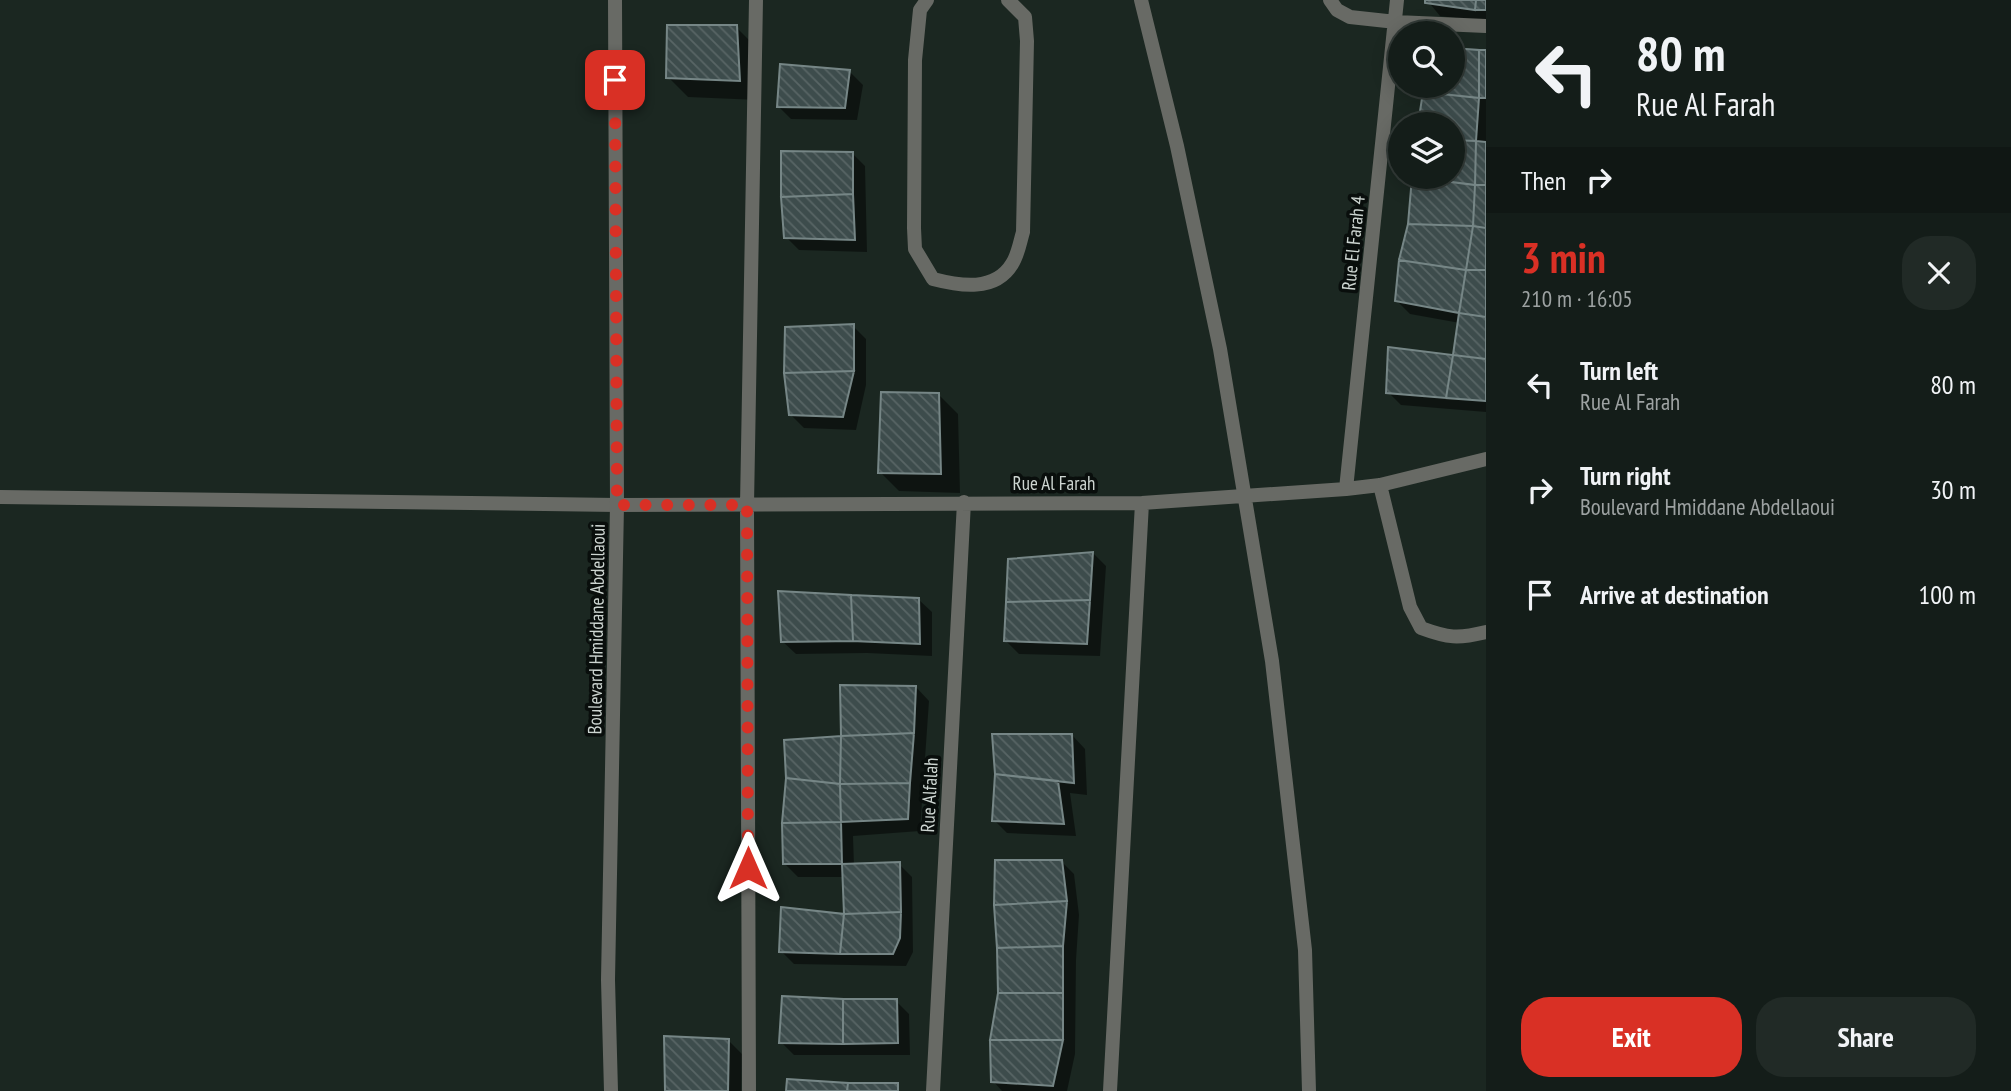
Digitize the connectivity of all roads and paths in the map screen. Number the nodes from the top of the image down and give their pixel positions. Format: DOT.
graph roads {
  1 [pos="615,0"];
  2 [pos="756,0"];
  3 [pos="927,0"];
  4 [pos="1008,0"];
  5 [pos="1141,0"];
  6 [pos="1330,0"];
  7 [pos="1397,0"];
  8 [pos="1388,21"];
  9 [pos="1396,21"];
  10 [pos="1465,25"];
  11 [pos="1486,26"];
  12 [pos="1388,97"];
  13 [pos="1486,459"];
  14 [pos="1380,485"];
  15 [pos="1346,489"];
  16 [pos="0,496"];
  17 [pos="1247,497"];
  18 [pos="964,502"];
  19 [pos="1142,503"];
  20 [pos="617,505"];
  21 [pos="747,505"];
  22 [pos="1486,632"];
  23 [pos="611,1091"];
  24 [pos="749,1091"];
  25 [pos="933,1091"];
  26 [pos="1110,1091"];
  27 [pos="1309,1091"];
  1 -- 20 [label="street, Boulevard Hmiddane Abdellaoui"];
  2 -- 21 [label="street"];
  3 -- 4 [label="street"];
  5 -- 17 [label="street"];
  6 -- 8 [label="street"];
  7 -- 9 [label="street, Rue El Farah 4"];
  10 -- 11 [label="street"];
  12 -- 15 [label="street, Rue El Farah 4"];
  13 -- 14 [label="street, Rue Al Farah"];
  14 -- 15 [label="street, Rue Al Farah"];
  14 -- 22 [label="street"];
  15 -- 17 [label="street, Rue Al Farah"];
  16 -- 20 [label="street, Rue Al Farah"];
  17 -- 19 [label="street, Rue Al Farah"];
  17 -- 27 [label="street"];
  18 -- 19 [label="street, Rue Al Farah"];
  18 -- 21 [label="street, Rue Al Farah"];
  18 -- 25 [label="street, Rue Alfalah"];
  19 -- 26 [label="street"];
  20 -- 21 [label="street, Rue Al Farah"];
  20 -- 23 [label="street, Boulevard Hmiddane Abdellaoui"];
  21 -- 24 [label="street"];
}
